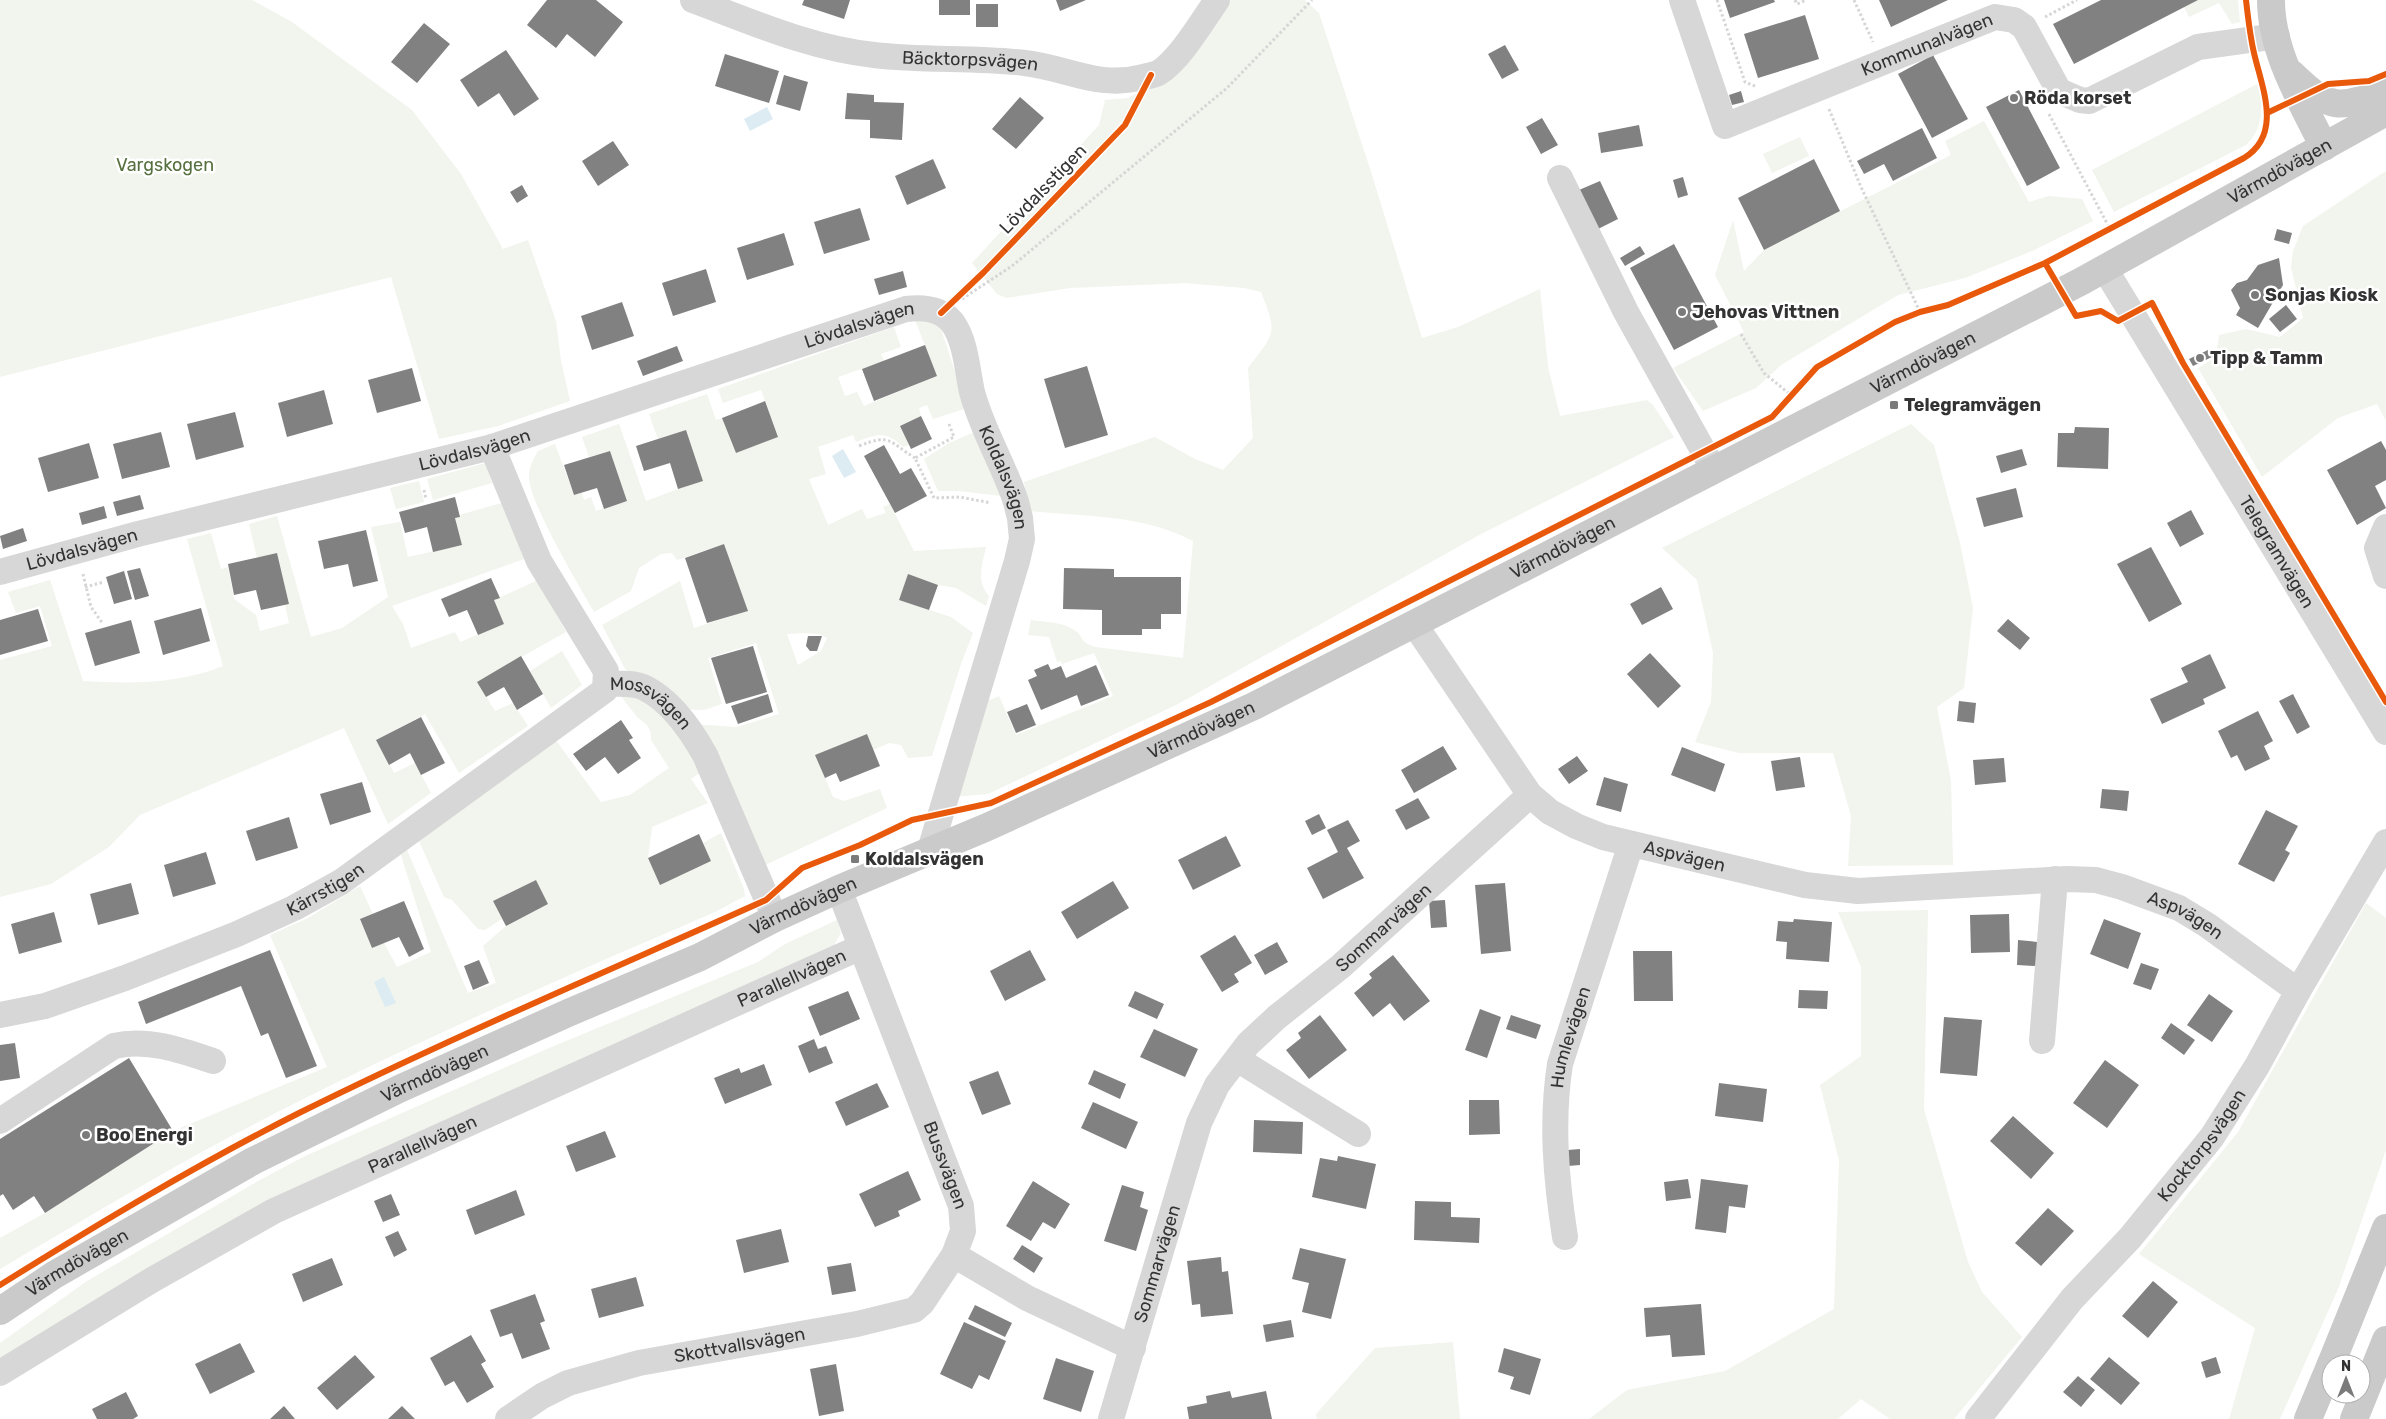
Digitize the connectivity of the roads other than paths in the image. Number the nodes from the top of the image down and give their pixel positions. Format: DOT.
graph roads {
  1 [pos="693,0"];
  2 [pos="1217,0"];
  3 [pos="1682,0"];
  4 [pos="2271,0"];
  5 [pos="2277,36"];
  6 [pos="2286,68"];
  7 [pos="2386,91"];
  8 [pos="2386,112"];
  9 [pos="2324,147"];
  10 [pos="1560,178"];
  11 [pos="2105,269"];
  12 [pos="941,313"];
  13 [pos="492,448"];
  14 [pos="1714,470"];
  15 [pos="2386,527"];
  16 [pos="0,572"];
  17 [pos="2386,576"];
  18 [pos="1415,624"];
  19 [pos="606,684"];
  20 [pos="2386,732"];
  21 [pos="1530,794"];
  22 [pos="2386,842"];
  23 [pos="1631,844"];
  24 [pos="930,850"];
  25 [pos="2056,879"];
  26 [pos="839,888"];
  27 [pos="775,918"];
  28 [pos="861,948"];
  29 [pos="2298,991"];
  30 [pos="0,1015"];
  31 [pos="2042,1041"];
  32 [pos="1237,1059"];
  33 [pos="213,1060"];
  34 [pos="0,1121"];
  35 [pos="1358,1134"];
  36 [pos="2386,1228"];
  37 [pos="1565,1237"];
  38 [pos="954,1255"];
  39 [pos="0,1311"];
  40 [pos="2386,1340"];
  41 [pos="1132,1348"];
  42 [pos="2335,1354"];
  43 [pos="0,1373"];
  44 [pos="2321,1388"];
  45 [pos="508,1419"];
  46 [pos="1111,1419"];
  47 [pos="1978,1419"];
  48 [pos="2308,1419"];
  49 [pos="2354,1419"];
  1 -- 2 [label="street, Bäcktorpsvägen"];
  3 -- 5 [label="street, Kommunalvägen"];
  4 -- 5 [label="main road"];
  5 -- 6 [label="main road"];
  6 -- 7 [label="main road"];
  6 -- 9 [label="main road"];
  8 -- 9 [label="main road, Värmdövägen"];
  9 -- 11 [label="main road, Värmdövägen"];
  10 -- 14 [label="street"];
  11 -- 14 [label="main road, Värmdövägen"];
  11 -- 20 [label="street, Telegramvägen"];
  12 -- 13 [label="street, Lövdalsvägen"];
  12 -- 24 [label="street, Koldalsvägen"];
  13 -- 16 [label="street, Lövdalsvägen"];
  13 -- 19 [label="street, Mossvägen"];
  14 -- 18 [label="main road, Värmdövägen"];
  15 -- 17 [label="street"];
  18 -- 21 [label="street, Aspvägen"];
  18 -- 24 [label="main road, Värmdövägen"];
  19 -- 27 [label="street, Mossvägen"];
  19 -- 30 [label="street, Kärrstigen"];
  21 -- 23 [label="street, Aspvägen"];
  21 -- 32 [label="street, Sommarvägen"];
  22 -- 29 [label="street, Kocktorpsvägen"];
  23 -- 25 [label="street, Aspvägen"];
  23 -- 37 [label="street, Humlevägen"];
  24 -- 26 [label="main road, Värmdövägen"];
  25 -- 29 [label="street, Aspvägen"];
  25 -- 31 [label="street"];
  26 -- 27 [label="main road, Värmdövägen"];
  26 -- 28 [label="street, Bussvägen"];
  27 -- 39 [label="main road, Värmdövägen"];
  28 -- 38 [label="street, Bussvägen"];
  28 -- 43 [label="street, Parallellvägen"];
  29 -- 47 [label="street, Kocktorpsvägen"];
  32 -- 35 [label="street"];
  32 -- 41 [label="street, Sommarvägen"];
  33 -- 34 [label="street"];
  36 -- 42 [label="main road"];
  38 -- 41 [label="street"];
  38 -- 45 [label="street, Skottvallsvägen"];
  40 -- 49 [label="main road"];
  41 -- 46 [label="street, Sommarvägen"];
  44 -- 48 [label="main road"];
}
